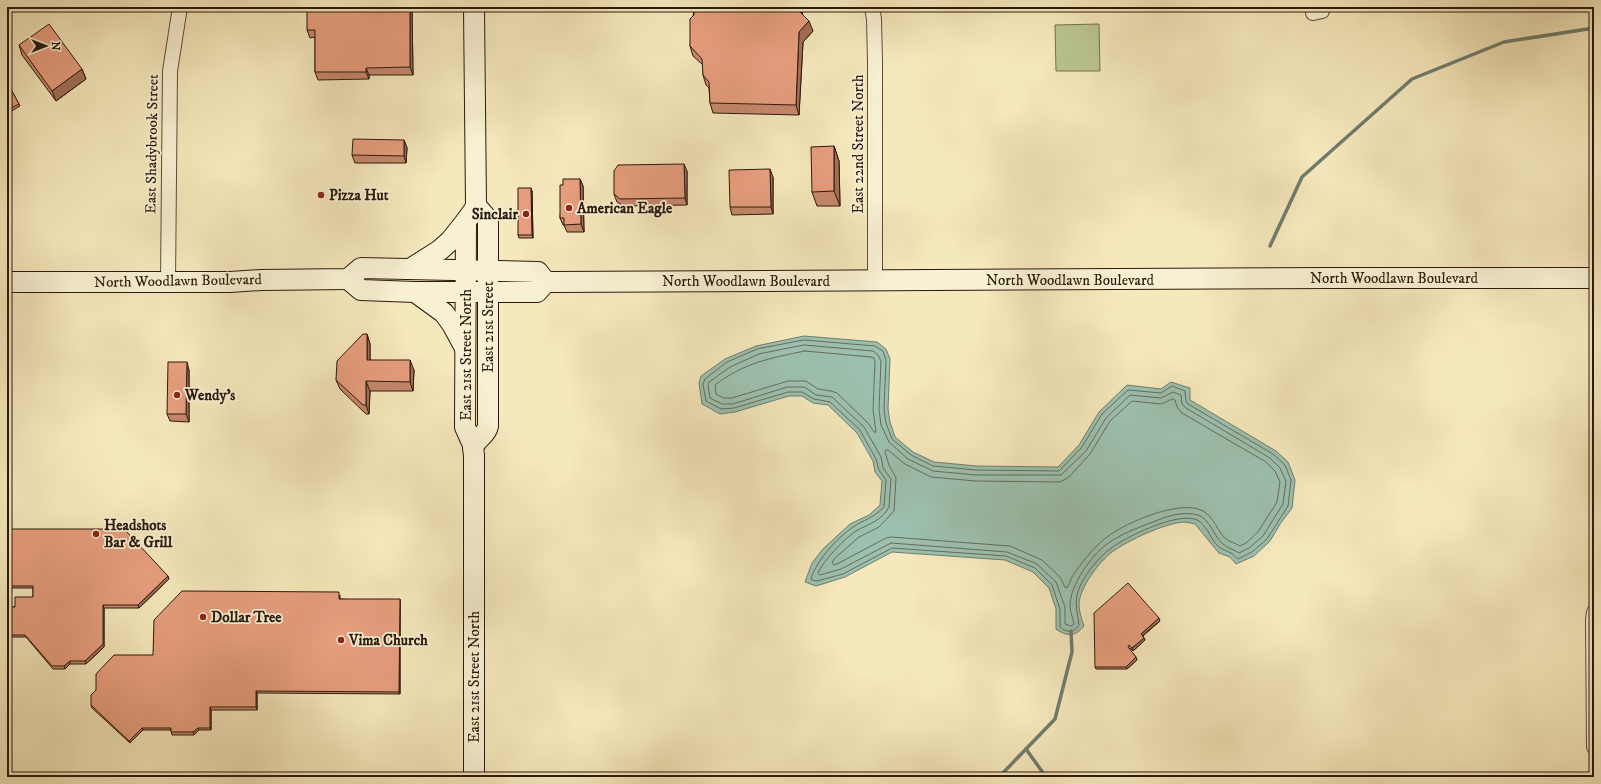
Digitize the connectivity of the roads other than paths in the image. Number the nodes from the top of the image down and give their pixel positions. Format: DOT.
graph roads {
  1 [pos="180,7"];
  2 [pos="474,7"];
  3 [pos="872,7"];
  4 [pos="471,213"];
  5 [pos="410,269"];
  6 [pos="466,270"];
  7 [pos="488,271"];
  8 [pos="1594,278"];
  9 [pos="348,280"];
  10 [pos="875,280"];
  11 [pos="7,282"];
  12 [pos="168,282"];
  13 [pos="546,282"];
  14 [pos="466,291"];
  15 [pos="415,292"];
  16 [pos="488,292"];
  17 [pos="466,349"];
  18 [pos="473,448"];
  19 [pos="1594,612"];
  20 [pos="1594,668"];
  21 [pos="1594,747"];
  22 [pos="474,777"];
  1 -- 12 [label="street, East Shadybrook Street"];
  2 -- 4 [label="main road, East 21st Street North"];
  3 -- 10 [label="street, East 22nd Street North"];
  4 -- 5 [label="main road"];
  4 -- 6 [label="main road, East 21st Street North"];
  4 -- 7 [label="main road, East 21st Street"];
  5 -- 6 [label="main road"];
  5 -- 9 [label="main road"];
  6 -- 7 [label="main road"];
  6 -- 14 [label="main road, East 21st Street North"];
  7 -- 13 [label="main road"];
  7 -- 16 [label="main road, East 21st Street"];
  8 -- 10 [label="main road, North Woodlawn Boulevard"];
  9 -- 12 [label="main road, North Woodlawn Boulevard"];
  9 -- 15 [label="main road"];
  10 -- 13 [label="main road, North Woodlawn Boulevard"];
  11 -- 12 [label="main road, North Woodlawn Boulevard"];
  13 -- 16 [label="main road"];
  14 -- 15 [label="main road"];
  14 -- 16 [label="main road"];
  14 -- 17 [label="main road, East 21st Street North"];
  15 -- 17 [label="main road"];
  16 -- 18 [label="main road, East 21st Street"];
  17 -- 18 [label="main road, East 21st Street North"];
  18 -- 22 [label="main road, East 21st Street North"];
  19 -- 20 [label="street"];
  20 -- 21 [label="street"];
}
